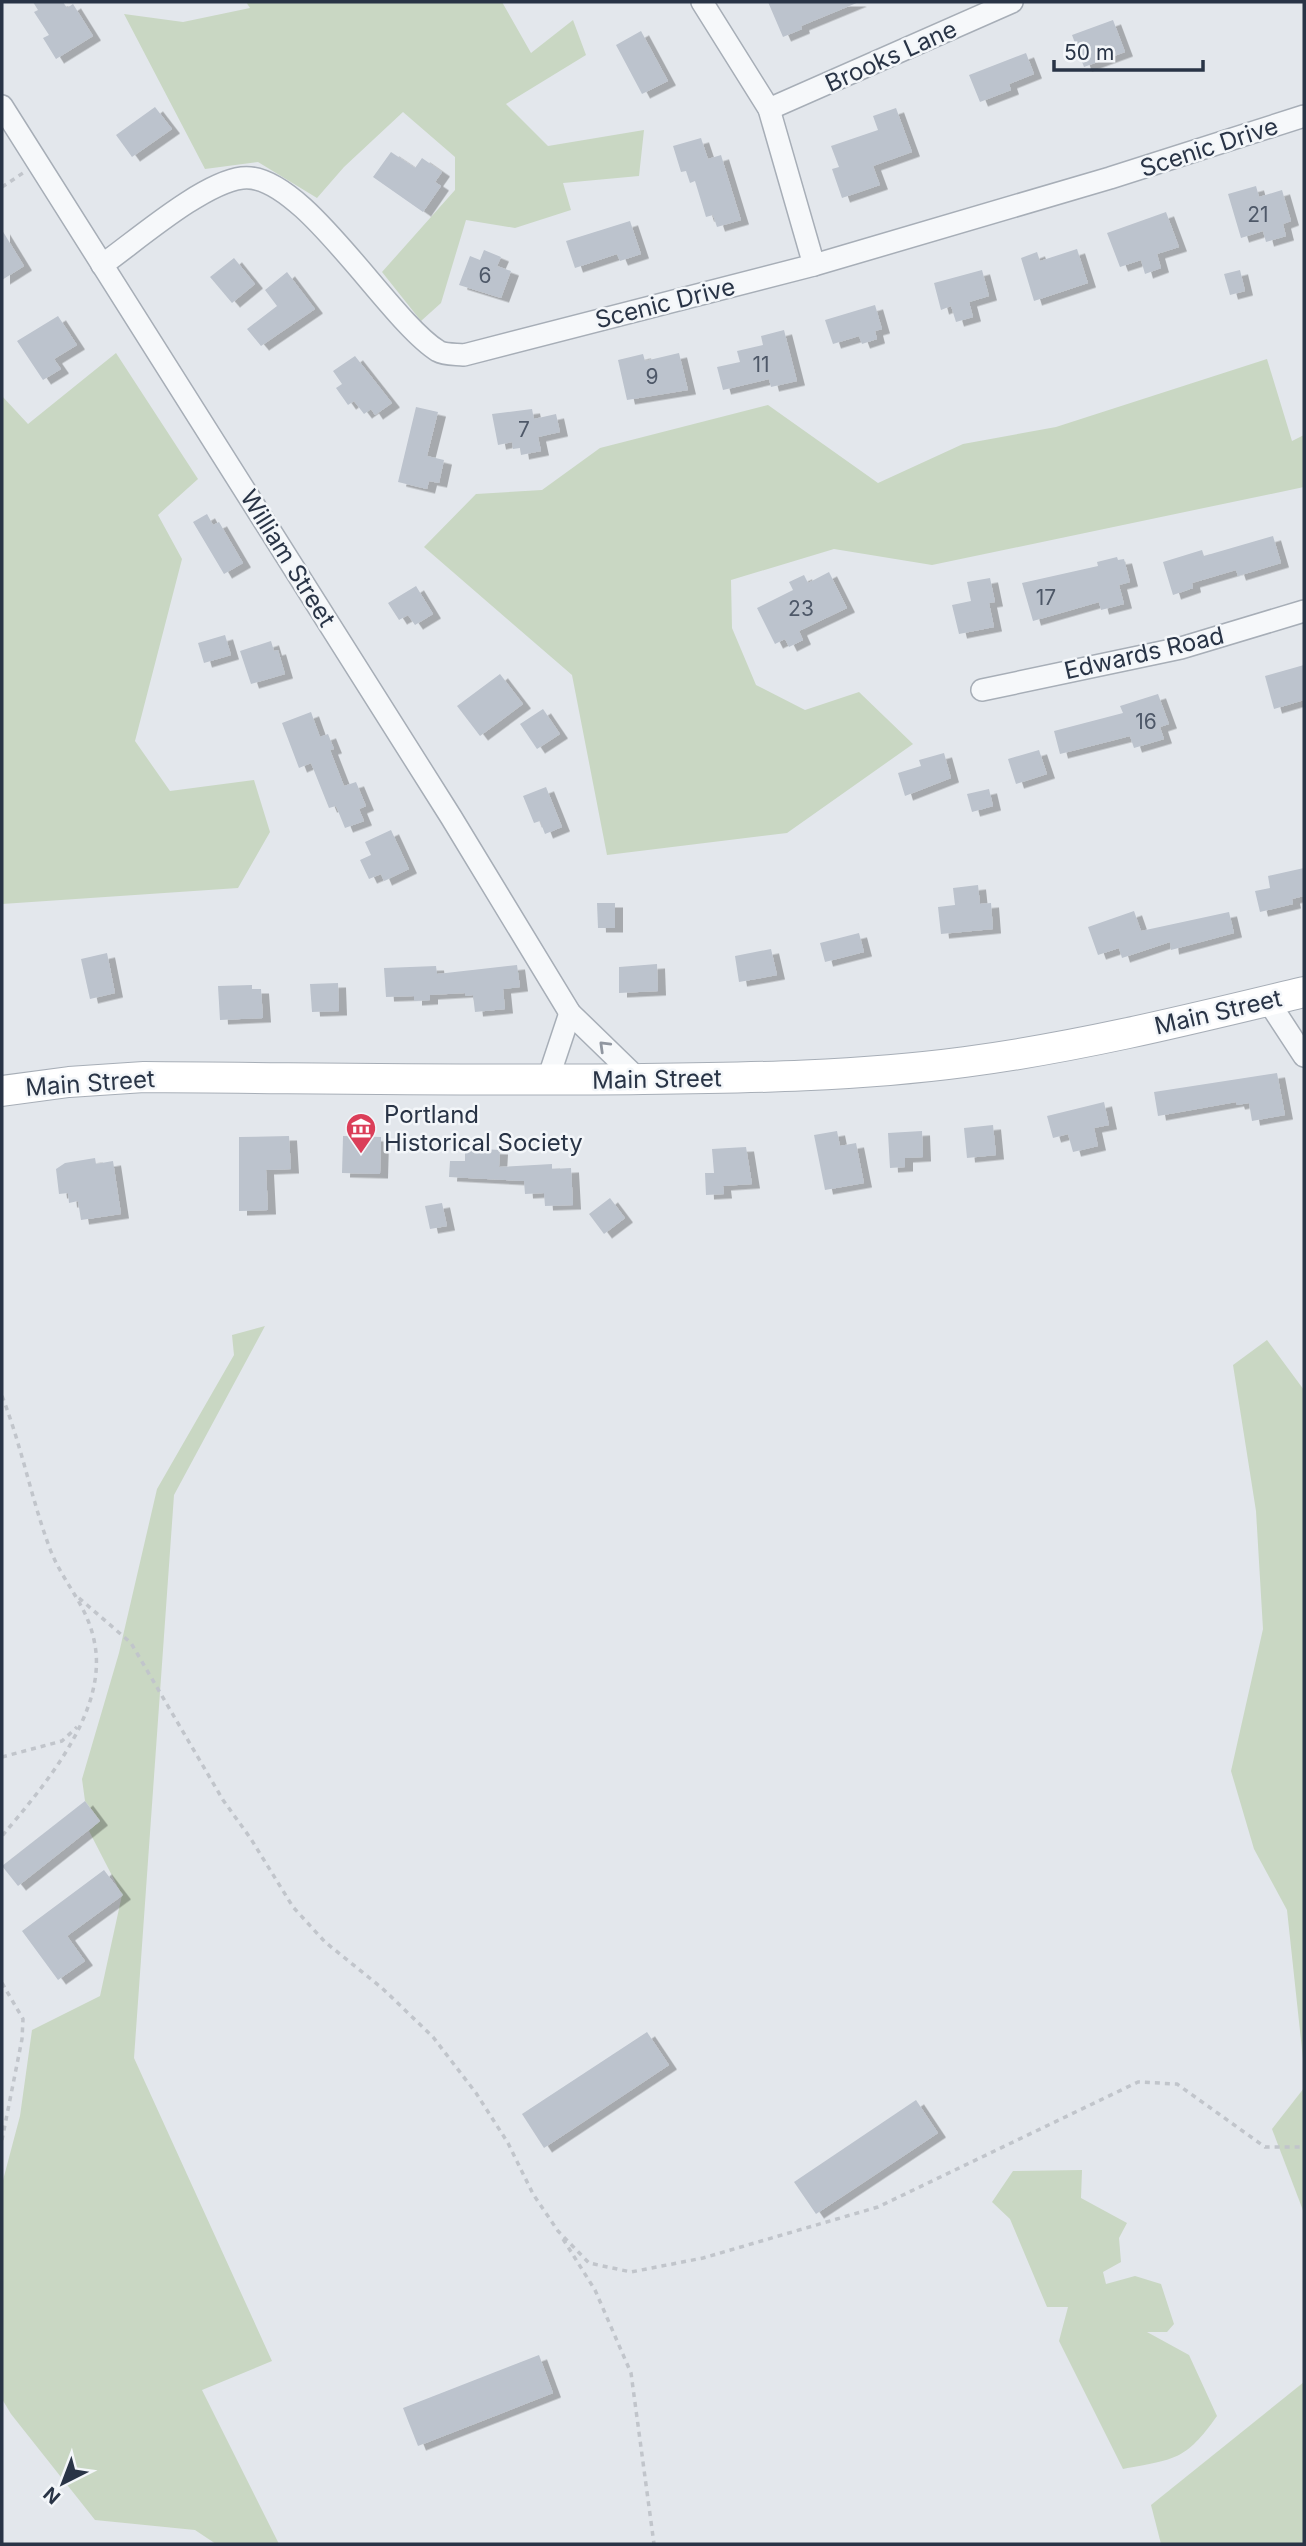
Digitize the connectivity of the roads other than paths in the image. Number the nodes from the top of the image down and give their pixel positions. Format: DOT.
graph roads {
  1 [pos="702,2"];
  2 [pos="1012,2"];
  3 [pos="2,106"];
  4 [pos="769,109"];
  5 [pos="1304,116"];
  6 [pos="102,265"];
  7 [pos="814,265"];
  8 [pos="1304,611"];
  9 [pos="982,691"];
  10 [pos="1304,992"];
  11 [pos="1268,1001"];
  12 [pos="570,1013"];
  13 [pos="1304,1056"];
  14 [pos="548,1079"];
  15 [pos="638,1079"];
  16 [pos="2,1091"];
  1 -- 4 [label="street"];
  2 -- 4 [label="street, Brooks Lane"];
  3 -- 6 [label="street, William Street"];
  4 -- 7 [label="street"];
  5 -- 7 [label="street, Scenic Drive"];
  6 -- 7 [label="street, Scenic Drive"];
  6 -- 12 [label="street, William Street"];
  8 -- 9 [label="street, Edwards Road"];
  10 -- 11 [label="main road, Main Street"];
  11 -- 13 [label="street"];
  11 -- 15 [label="main road, Main Street"];
  12 -- 14 [label="street"];
  15 -- 12 [label="street, William Street, one-way"];
  14 -- 15 [label="main road, Main Street"];
  14 -- 16 [label="main road, Main Street"];
}
